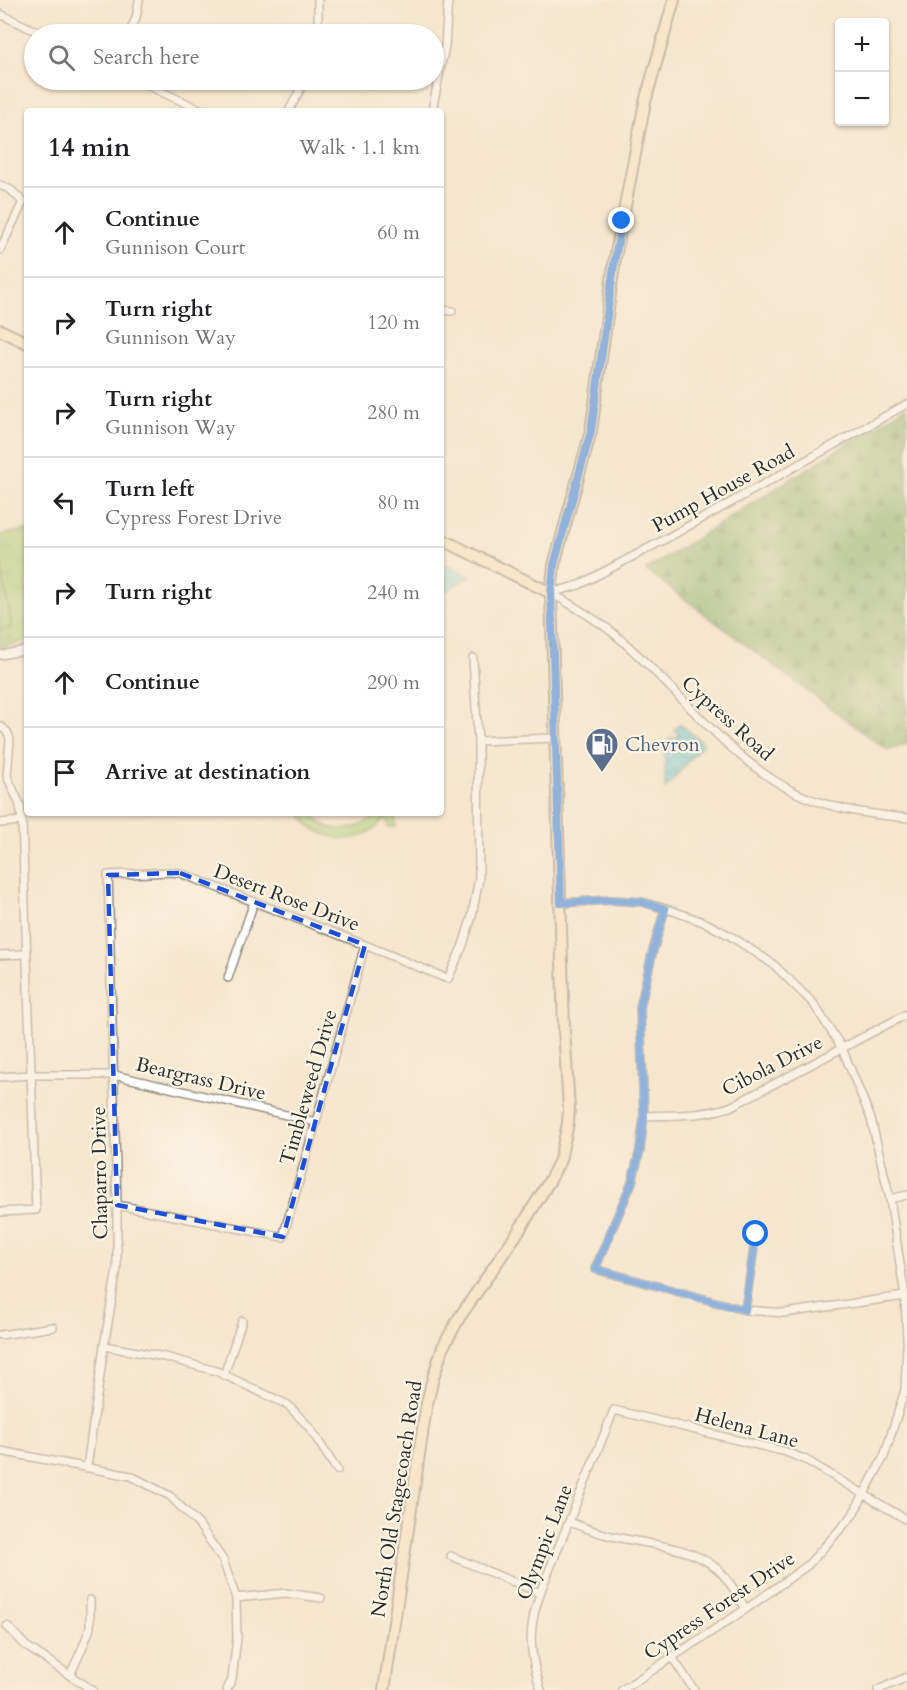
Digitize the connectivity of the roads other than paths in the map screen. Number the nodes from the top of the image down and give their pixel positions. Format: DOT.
graph roads {
  1 [pos="139,0"];
  2 [pos="318,0"];
  3 [pos="448,0"];
  4 [pos="674,0"];
  5 [pos="0,14"];
  6 [pos="133,24"];
  7 [pos="318,24"];
  8 [pos="24,25"];
  9 [pos="444,51"];
  10 [pos="158,90"];
  11 [pos="300,90"];
  12 [pos="436,90"];
  13 [pos="197,108"];
  14 [pos="291,108"];
  15 [pos="433,108"];
  16 [pos="0,185"];
  17 [pos="0,250"];
  18 [pos="444,310"];
  19 [pos="452,310"];
  20 [pos="0,330"];
  21 [pos="24,342"];
  22 [pos="907,404"];
  23 [pos="444,540"];
  24 [pos="551,593"];
  25 [pos="24,651"];
  26 [pos="0,656"];
  27 [pos="472,658"];
  28 [pos="0,726"];
  29 [pos="555,738"];
  30 [pos="478,741"];
  31 [pos="907,818"];
  32 [pos="22,821"];
  33 [pos="0,823"];
  34 [pos="108,875"];
  35 [pos="254,902"];
  36 [pos="561,903"];
  37 [pos="665,909"];
  38 [pos="364,945"];
  39 [pos="26,954"];
  40 [pos="0,955"];
  41 [pos="228,978"];
  42 [pos="907,1014"];
  43 [pos="842,1048"];
  44 [pos="31,1075"];
  45 [pos="114,1075"];
  46 [pos="0,1077"];
  47 [pos="644,1116"];
  48 [pos="316,1122"];
  49 [pos="907,1195"];
  50 [pos="890,1199"];
  51 [pos="117,1205"];
  52 [pos="0,1212"];
  53 [pos="756,1234"];
  54 [pos="904,1296"];
  55 [pos="745,1310"];
  56 [pos="242,1322"];
  57 [pos="53,1327"];
  58 [pos="0,1335"];
  59 [pos="907,1340"];
  60 [pos="907,1345"];
  61 [pos="104,1346"];
  62 [pos="224,1375"];
  63 [pos="906,1390"];
  64 [pos="614,1410"];
  65 [pos="0,1451"];
  66 [pos="87,1467"];
  67 [pos="337,1470"];
  68 [pos="864,1495"];
  69 [pos="907,1520"];
  70 [pos="569,1522"];
  71 [pos="451,1556"];
  72 [pos="540,1593"];
  73 [pos="236,1598"];
  74 [pos="321,1598"];
  75 [pos="90,1600"];
  76 [pos="746,1609"];
  77 [pos="7,1626"];
  78 [pos="672,1657"];
  79 [pos="70,1675"];
  80 [pos="907,1677"];
  81 [pos="92,1690"];
  82 [pos="227,1690"];
  83 [pos="384,1690"];
  84 [pos="541,1690"];
  85 [pos="622,1690"];
  86 [pos="694,1690"];
  87 [pos="878,1690"];
  1 -- 6 [label="street"];
  2 -- 7 [label="street"];
  3 -- 9 [label="street"];
  4 -- 24 [label="street, North Old Stagecoach Road"];
  5 -- 8 [label="street"];
  10 -- 13 [label="street"];
  11 -- 14 [label="street"];
  12 -- 15 [label="street"];
  16 -- 17 [label="street"];
  18 -- 19 [label="street"];
  20 -- 21 [label="street"];
  22 -- 24 [label="street, Pump House Road"];
  23 -- 24 [label="street"];
  24 -- 29 [label="street, North Old Stagecoach Road"];
  24 -- 31 [label="street, Cypress Road"];
  25 -- 26 [label="street"];
  27 -- 30 [label="street"];
  28 -- 32 [label="street"];
  29 -- 30 [label="street"];
  29 -- 36 [label="street, North Old Stagecoach Road"];
  30 -- 38 [label="street, Desert Rose Drive"];
  32 -- 33 [label="street"];
  32 -- 39 [label="street"];
  34 -- 35 [label="street, Desert Rose Drive"];
  34 -- 45 [label="street, Chaparro Drive"];
  35 -- 38 [label="street, Desert Rose Drive"];
  35 -- 41 [label="street"];
  36 -- 37 [label="street"];
  36 -- 83 [label="street, North Old Stagecoach Road"];
  37 -- 43 [label="street"];
  37 -- 47 [label="street"];
  38 -- 48 [label="street, Timbleweed Drive"];
  39 -- 40 [label="street"];
  39 -- 44 [label="street"];
  42 -- 43 [label="street, Cibola Drive"];
  43 -- 47 [label="street, Cibola Drive"];
  43 -- 50 [label="street"];
  44 -- 45 [label="street, Beargrass Drive"];
  44 -- 46 [label="street"];
  44 -- 52 [label="street"];
  45 -- 48 [label="street, Beargrass Drive"];
  45 -- 51 [label="street, Chaparro Drive"];
  47 -- 55 [label="street"];
  48 -- 51 [label="street, Timbleweed Drive"];
  49 -- 50 [label="street"];
  50 -- 54 [label="street"];
  51 -- 61 [label="street, Chaparro Drive"];
  53 -- 55 [label="street"];
  54 -- 55 [label="street"];
  54 -- 59 [label="street"];
  56 -- 62 [label="street"];
  57 -- 58 [label="street"];
  60 -- 63 [label="street, Cypress Forest Drive"];
  61 -- 62 [label="street"];
  61 -- 66 [label="street, Chaparro Drive"];
  62 -- 67 [label="street"];
  63 -- 68 [label="street, Cypress Forest Drive"];
  64 -- 68 [label="street, Helena Lane"];
  64 -- 70 [label="street, Olympic Lane"];
  65 -- 66 [label="street"];
  66 -- 73 [label="street"];
  68 -- 69 [label="street, Helena Lane"];
  68 -- 76 [label="street, Cypress Forest Drive"];
  70 -- 72 [label="street, Olympic Lane"];
  70 -- 76 [label="street"];
  71 -- 72 [label="street"];
  72 -- 84 [label="street, Olympic Lane"];
  73 -- 74 [label="street"];
  73 -- 82 [label="street"];
  75 -- 79 [label="street"];
  76 -- 78 [label="street, Cypress Forest Drive"];
  77 -- 79 [label="street"];
  78 -- 85 [label="street, Cypress Forest Drive"];
  78 -- 86 [label="street"];
  79 -- 81 [label="street"];
  80 -- 87 [label="street"];
}
